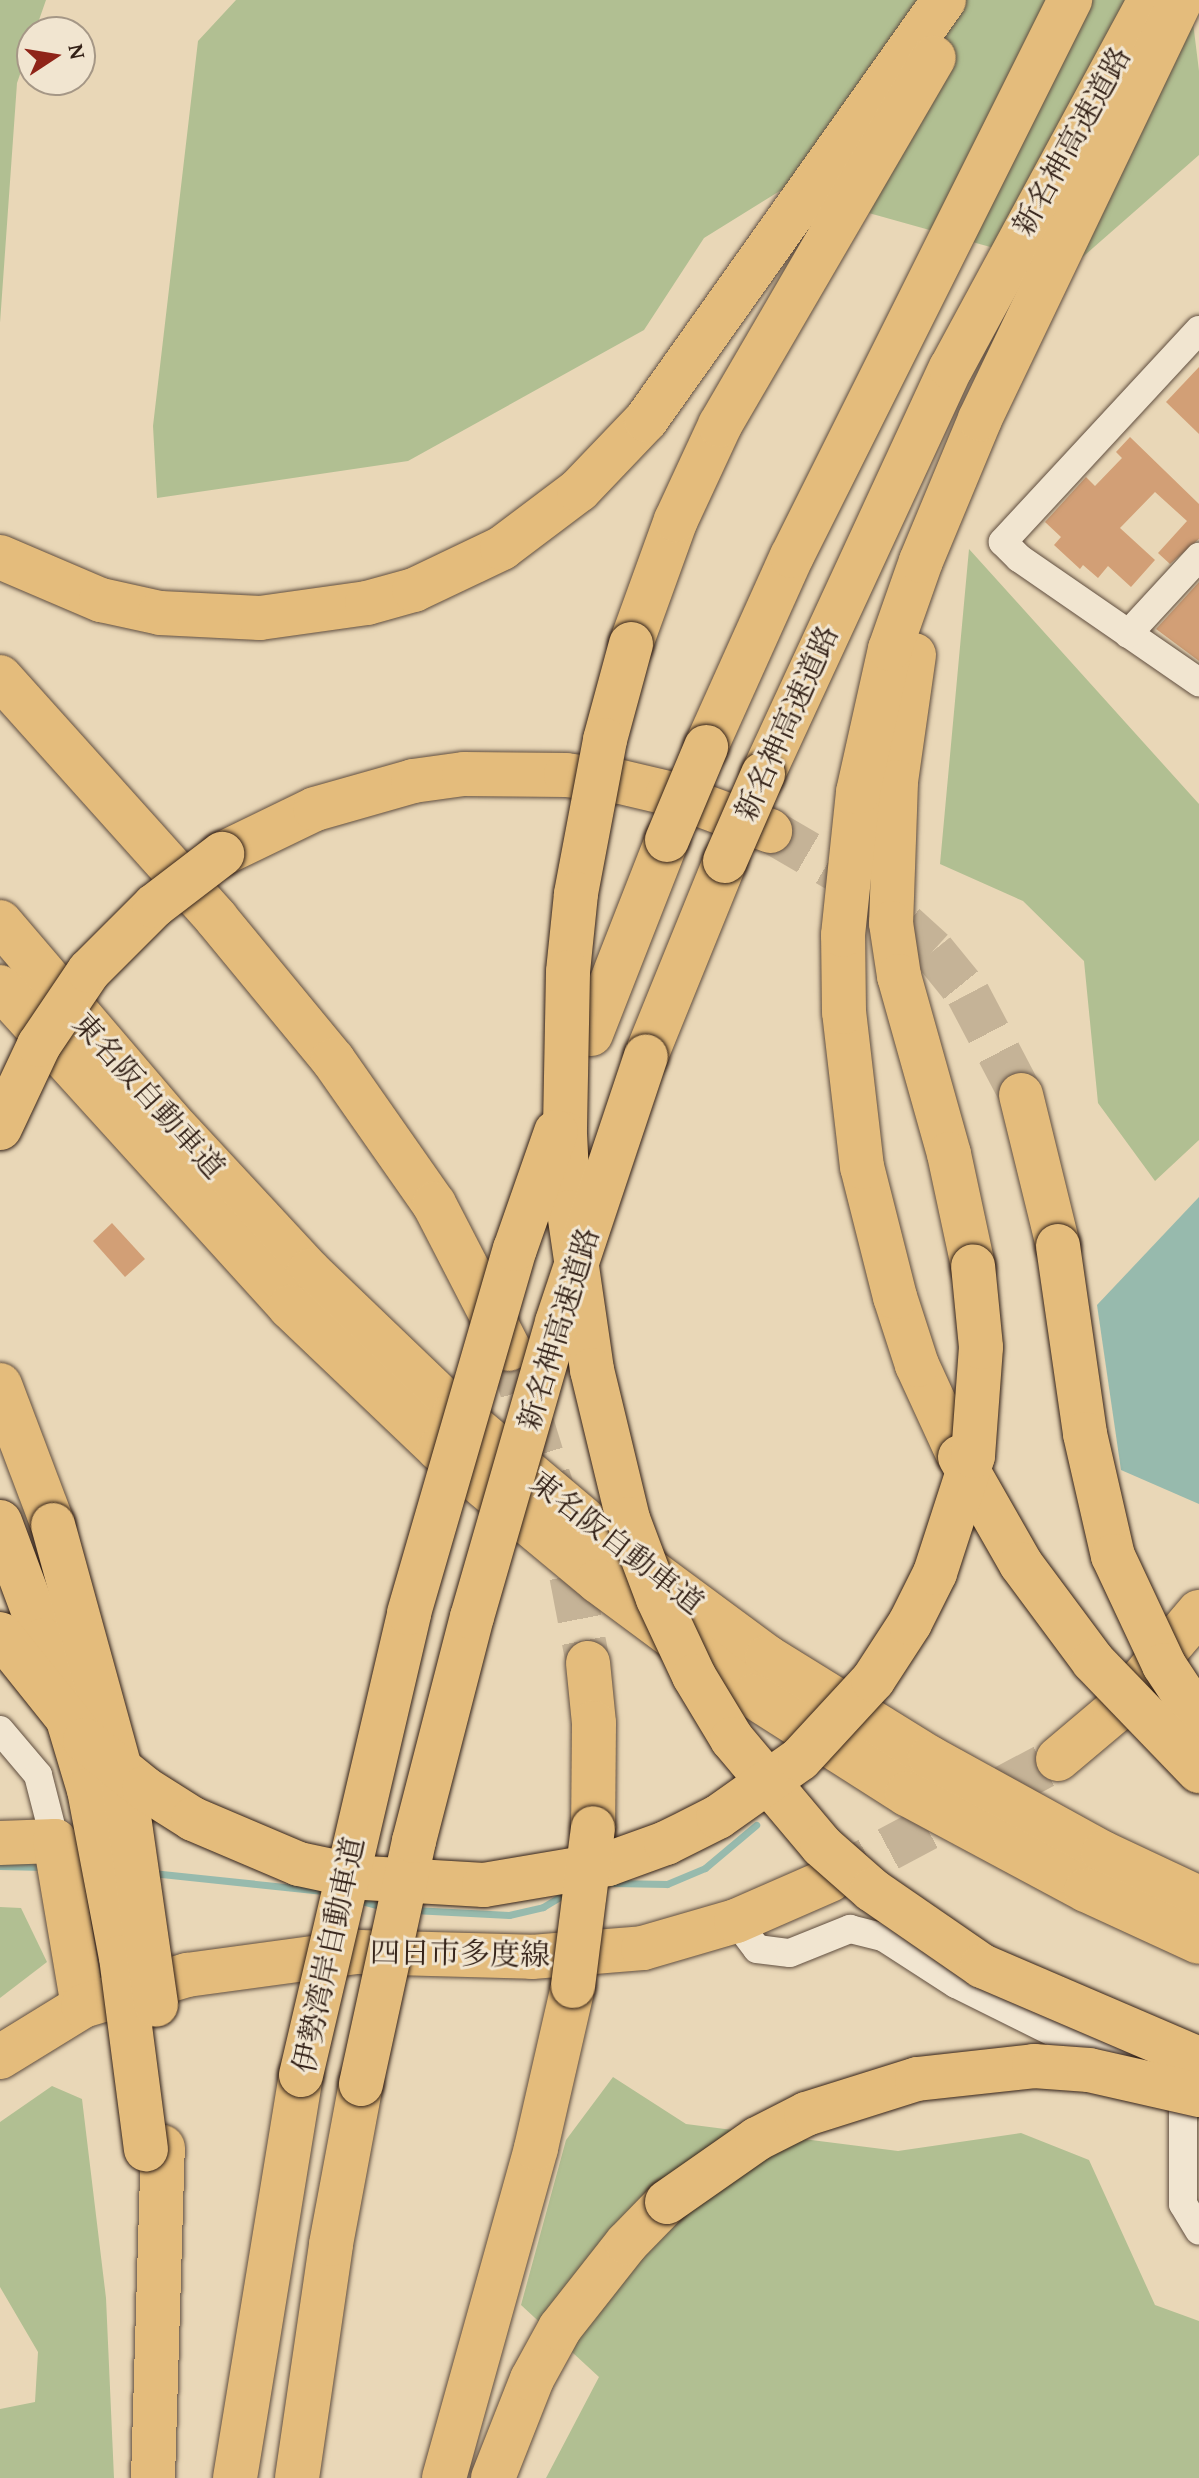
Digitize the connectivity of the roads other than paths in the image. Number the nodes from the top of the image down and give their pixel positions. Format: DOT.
graph roads {
  1 [pos="944,0"];
  2 [pos="969,0"];
  3 [pos="1070,0"];
  4 [pos="1150,0"];
  5 [pos="1181,0"];
  6 [pos="1199,330"];
  7 [pos="956,477"];
  8 [pos="0,557"];
  9 [pos="1199,557"];
  10 [pos="1128,634"];
  11 [pos="0,677"];
  12 [pos="1199,682"];
  13 [pos="770,831"];
  14 [pos="0,922"];
  15 [pos="0,987"];
  16 [pos="1021,1095"];
  17 [pos="0,1128"];
  18 [pos="509,1349"];
  19 [pos="0,1385"];
  20 [pos="459,1440"];
  21 [pos="511,1483"];
  22 [pos="0,1522"];
  23 [pos="1199,1612"];
  24 [pos="0,1634"];
  25 [pos="588,1663"];
  26 [pos="1199,1718"];
  27 [pos="0,1730"];
  28 [pos="1058,1759"];
  29 [pos="1199,1771"];
  30 [pos="55,1841"];
  31 [pos="0,1843"];
  32 [pos="830,1880"];
  33 [pos="1199,1898"];
  34 [pos="736,1921"];
  35 [pos="1199,1942"];
  36 [pos="83,2006"];
  37 [pos="0,2057"];
  38 [pos="1199,2059"];
  39 [pos="1199,2095"];
  40 [pos="154,2148"];
  41 [pos="1199,2231"];
  42 [pos="153,2478"];
  43 [pos="235,2478"];
  44 [pos="297,2478"];
  45 [pos="444,2478"];
  46 [pos="493,2478"];
  1 -- 8 [label="main road"];
  2 -- 38 [label="main road, bridge"];
  3 -- 20 [label="main road, 新名神高速道路, bridge"];
  4 -- 21 [label="main road, 新名神高速道路, bridge"];
  5 -- 7 [label="main road"];
  6 -- 10 [label="street"];
  7 -- 24 [label="main road, bridge"];
  7 -- 29 [label="main road, bridge"];
  9 -- 10 [label="street"];
  10 -- 12 [label="street"];
  11 -- 18 [label="main road"];
  13 -- 17 [label="main road, bridge"];
  14 -- 33 [label="main road, 東名阪自動車道"];
  15 -- 35 [label="main road, 東名阪自動車道"];
  16 -- 26 [label="main road, bridge"];
  19 -- 40 [label="main road, bridge"];
  20 -- 43 [label="main road, 伊勢湾岸自動車道, bridge"];
  21 -- 44 [label="main road, 伊勢湾岸自動車道, bridge"];
  22 -- 40 [label="main road, bridge"];
  23 -- 28 [label="main road"];
  25 -- 45 [label="main road, bridge"];
  27 -- 30 [label="street"];
  30 -- 31 [label="main road"];
  30 -- 36 [label="main road"];
  32 -- 34 [label="main road, 四日市多度線"];
  34 -- 36 [label="main road, 四日市多度線"];
  34 -- 41 [label="street"];
  36 -- 37 [label="main road, 四日市多度線"];
  39 -- 46 [label="main road, bridge"];
  40 -- 42 [label="main road"];
}
